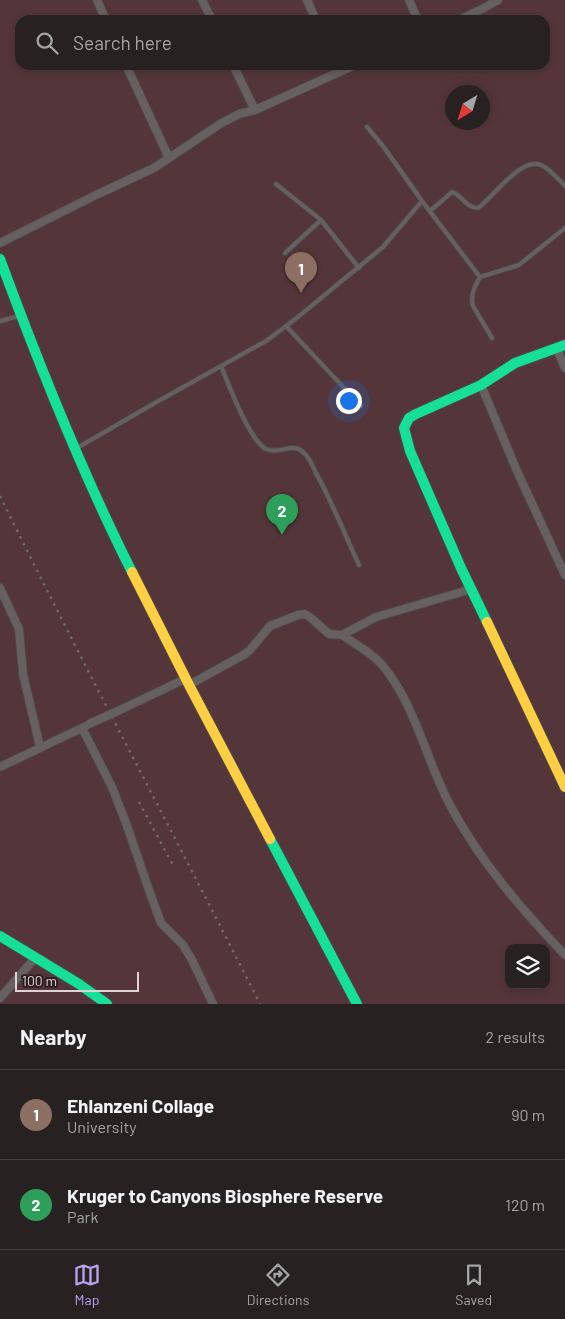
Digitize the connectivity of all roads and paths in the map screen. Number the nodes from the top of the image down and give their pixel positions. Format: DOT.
graph roads {
  1 [pos="97,0"];
  2 [pos="202,0"];
  3 [pos="307,0"];
  4 [pos="408,0"];
  5 [pos="498,0"];
  6 [pos="104,15"];
  7 [pos="210,15"];
  8 [pos="314,15"];
  9 [pos="416,15"];
  10 [pos="469,15"];
  11 [pos="128,70"];
  12 [pos="235,70"];
  13 [pos="334,70"];
  14 [pos="255,110"];
  15 [pos="367,127"];
  16 [pos="169,158"];
  17 [pos="276,184"];
  18 [pos="565,186"];
  19 [pos="422,201"];
  20 [pos="430,210"];
  21 [pos="321,220"];
  22 [pos="565,228"];
  23 [pos="0,243"];
  24 [pos="285,253"];
  25 [pos="0,259"];
  26 [pos="359,268"];
  27 [pos="480,277"];
  28 [pos="21,316"];
  29 [pos="0,321"];
  30 [pos="286,326"];
  31 [pos="492,338"];
  32 [pos="561,347"];
  33 [pos="221,366"];
  34 [pos="565,368"];
  35 [pos="481,384"];
  36 [pos="361,406"];
  37 [pos="75,449"];
  38 [pos="359,565"];
  39 [pos="565,575"];
  40 [pos="0,588"];
  41 [pos="472,589"];
  42 [pos="342,635"];
  43 [pos="187,682"];
  44 [pos="86,726"];
  45 [pos="40,747"];
  46 [pos="0,767"];
  47 [pos="565,787"];
  48 [pos="0,936"];
  49 [pos="565,955"];
  50 [pos="35,958"];
  51 [pos="0,998"];
  52 [pos="107,1004"];
  53 [pos="212,1004"];
  54 [pos="357,1004"];
  1 -- 6 [label="street"];
  2 -- 7 [label="street"];
  3 -- 8 [label="street"];
  4 -- 9 [label="street"];
  5 -- 10 [label="street"];
  11 -- 16 [label="street"];
  12 -- 14 [label="street"];
  13 -- 14 [label="street"];
  14 -- 16 [label="street"];
  15 -- 19 [label="lane"];
  16 -- 23 [label="street"];
  17 -- 21 [label="lane"];
  18 -- 20 [label="lane"];
  19 -- 20 [label="lane"];
  19 -- 26 [label="lane"];
  20 -- 27 [label="lane"];
  21 -- 24 [label="lane"];
  21 -- 26 [label="lane"];
  22 -- 27 [label="lane"];
  25 -- 28 [label="street"];
  26 -- 30 [label="lane"];
  27 -- 31 [label="lane"];
  28 -- 29 [label="lane"];
  28 -- 37 [label="street"];
  30 -- 33 [label="lane"];
  30 -- 36 [label="lane"];
  32 -- 34 [label="street"];
  32 -- 35 [label="street"];
  33 -- 37 [label="lane"];
  33 -- 38 [label="lane"];
  35 -- 39 [label="street"];
  35 -- 41 [label="street"];
  37 -- 43 [label="street"];
  40 -- 45 [label="street"];
  41 -- 42 [label="street"];
  41 -- 47 [label="street"];
  42 -- 43 [label="street"];
  42 -- 49 [label="street"];
  43 -- 44 [label="street, bridge"];
  43 -- 54 [label="street"];
  44 -- 45 [label="street"];
  44 -- 53 [label="street"];
  45 -- 46 [label="street"];
  48 -- 50 [label="street"];
  50 -- 51 [label="street"];
  50 -- 52 [label="street"];
}
